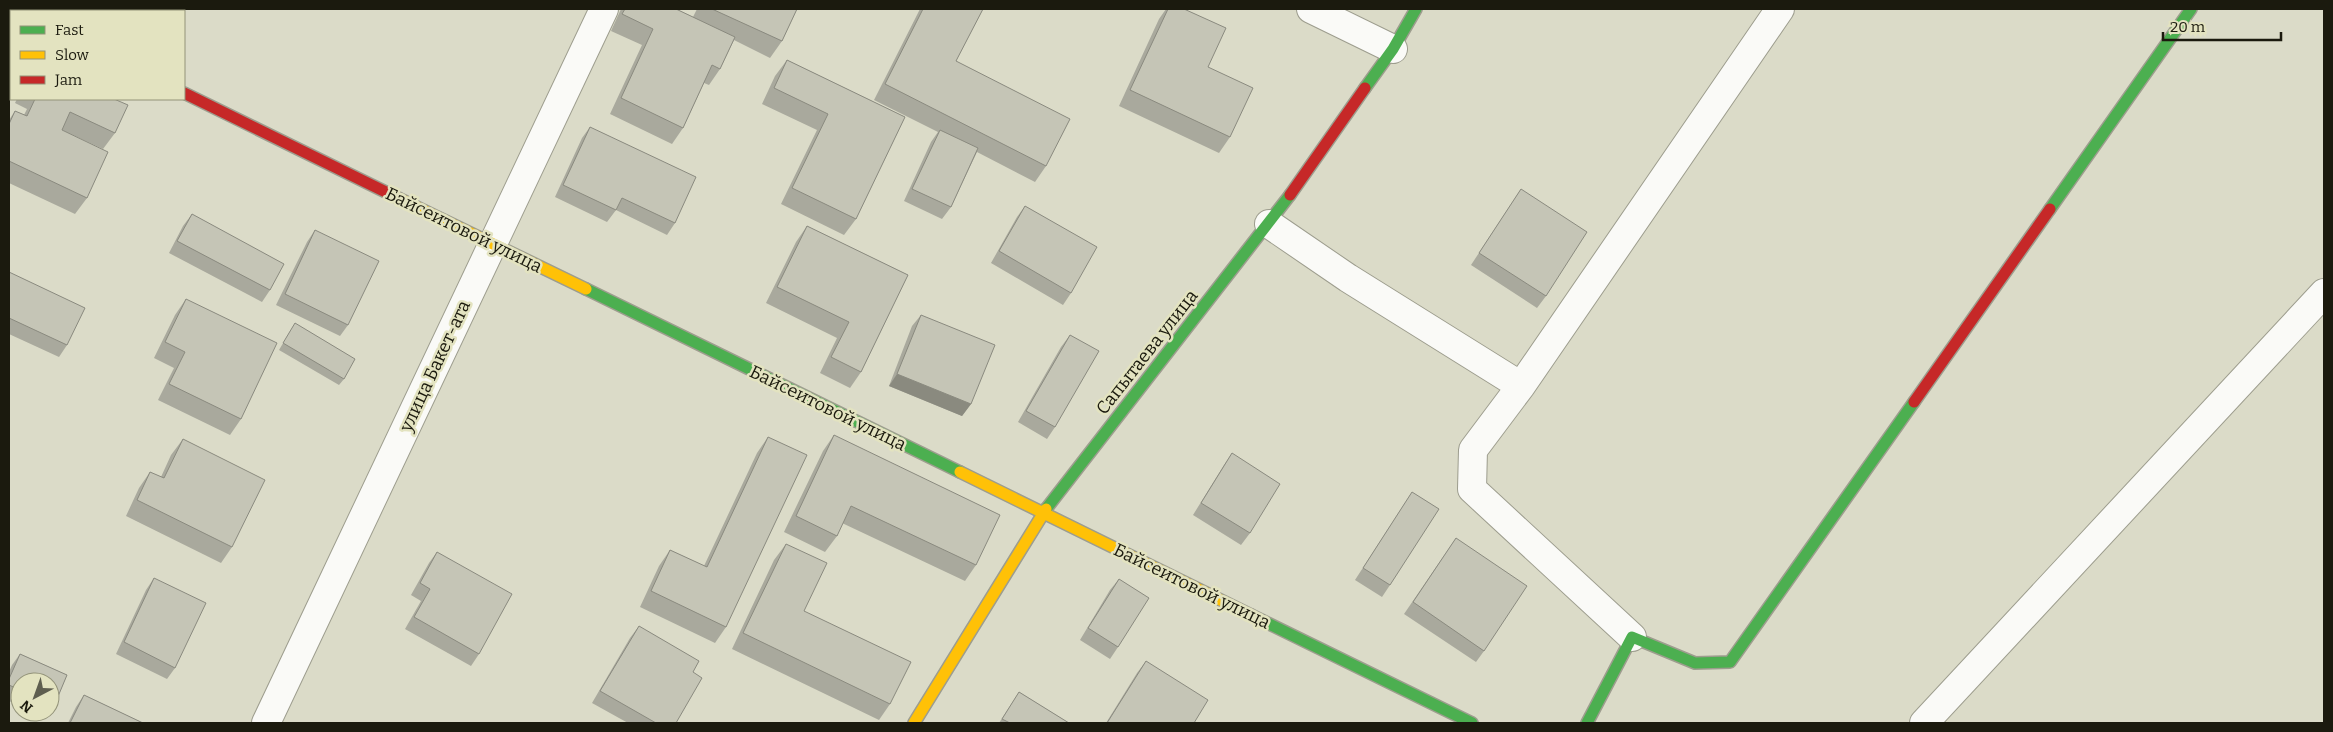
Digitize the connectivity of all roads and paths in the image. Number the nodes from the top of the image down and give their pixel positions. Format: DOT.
graph roads {
  1 [pos="604,9"];
  2 [pos="1310,9"];
  3 [pos="1416,9"];
  4 [pos="1780,9"];
  5 [pos="2191,9"];
  6 [pos="1393,49"];
  7 [pos="185,93"];
  8 [pos="1269,224"];
  9 [pos="493,244"];
  10 [pos="2324,293"];
  11 [pos="1521,386"];
  12 [pos="1043,513"];
  13 [pos="1632,637"];
  14 [pos="266,723"];
  15 [pos="914,723"];
  16 [pos="1472,723"];
  17 [pos="1587,723"];
  18 [pos="1924,723"];
  1 -- 9 [label="street, улица Бакет-ата"];
  2 -- 6 [label="street"];
  3 -- 6 [label="street, Сапытаева улица"];
  4 -- 11 [label="street"];
  5 -- 13 [label="street"];
  6 -- 8 [label="street, Сапытаева улица"];
  7 -- 9 [label="street, Байсеитовой улица"];
  8 -- 11 [label="street"];
  8 -- 12 [label="street, Сапытаева улица"];
  9 -- 12 [label="street, Байсеитовой улица"];
  9 -- 14 [label="street, улица Бакет-ата"];
  10 -- 18 [label="street"];
  11 -- 13 [label="street"];
  12 -- 15 [label="street, Сапытаева улица"];
  12 -- 16 [label="street, Байсеитовой улица"];
  13 -- 17 [label="street"];
}
